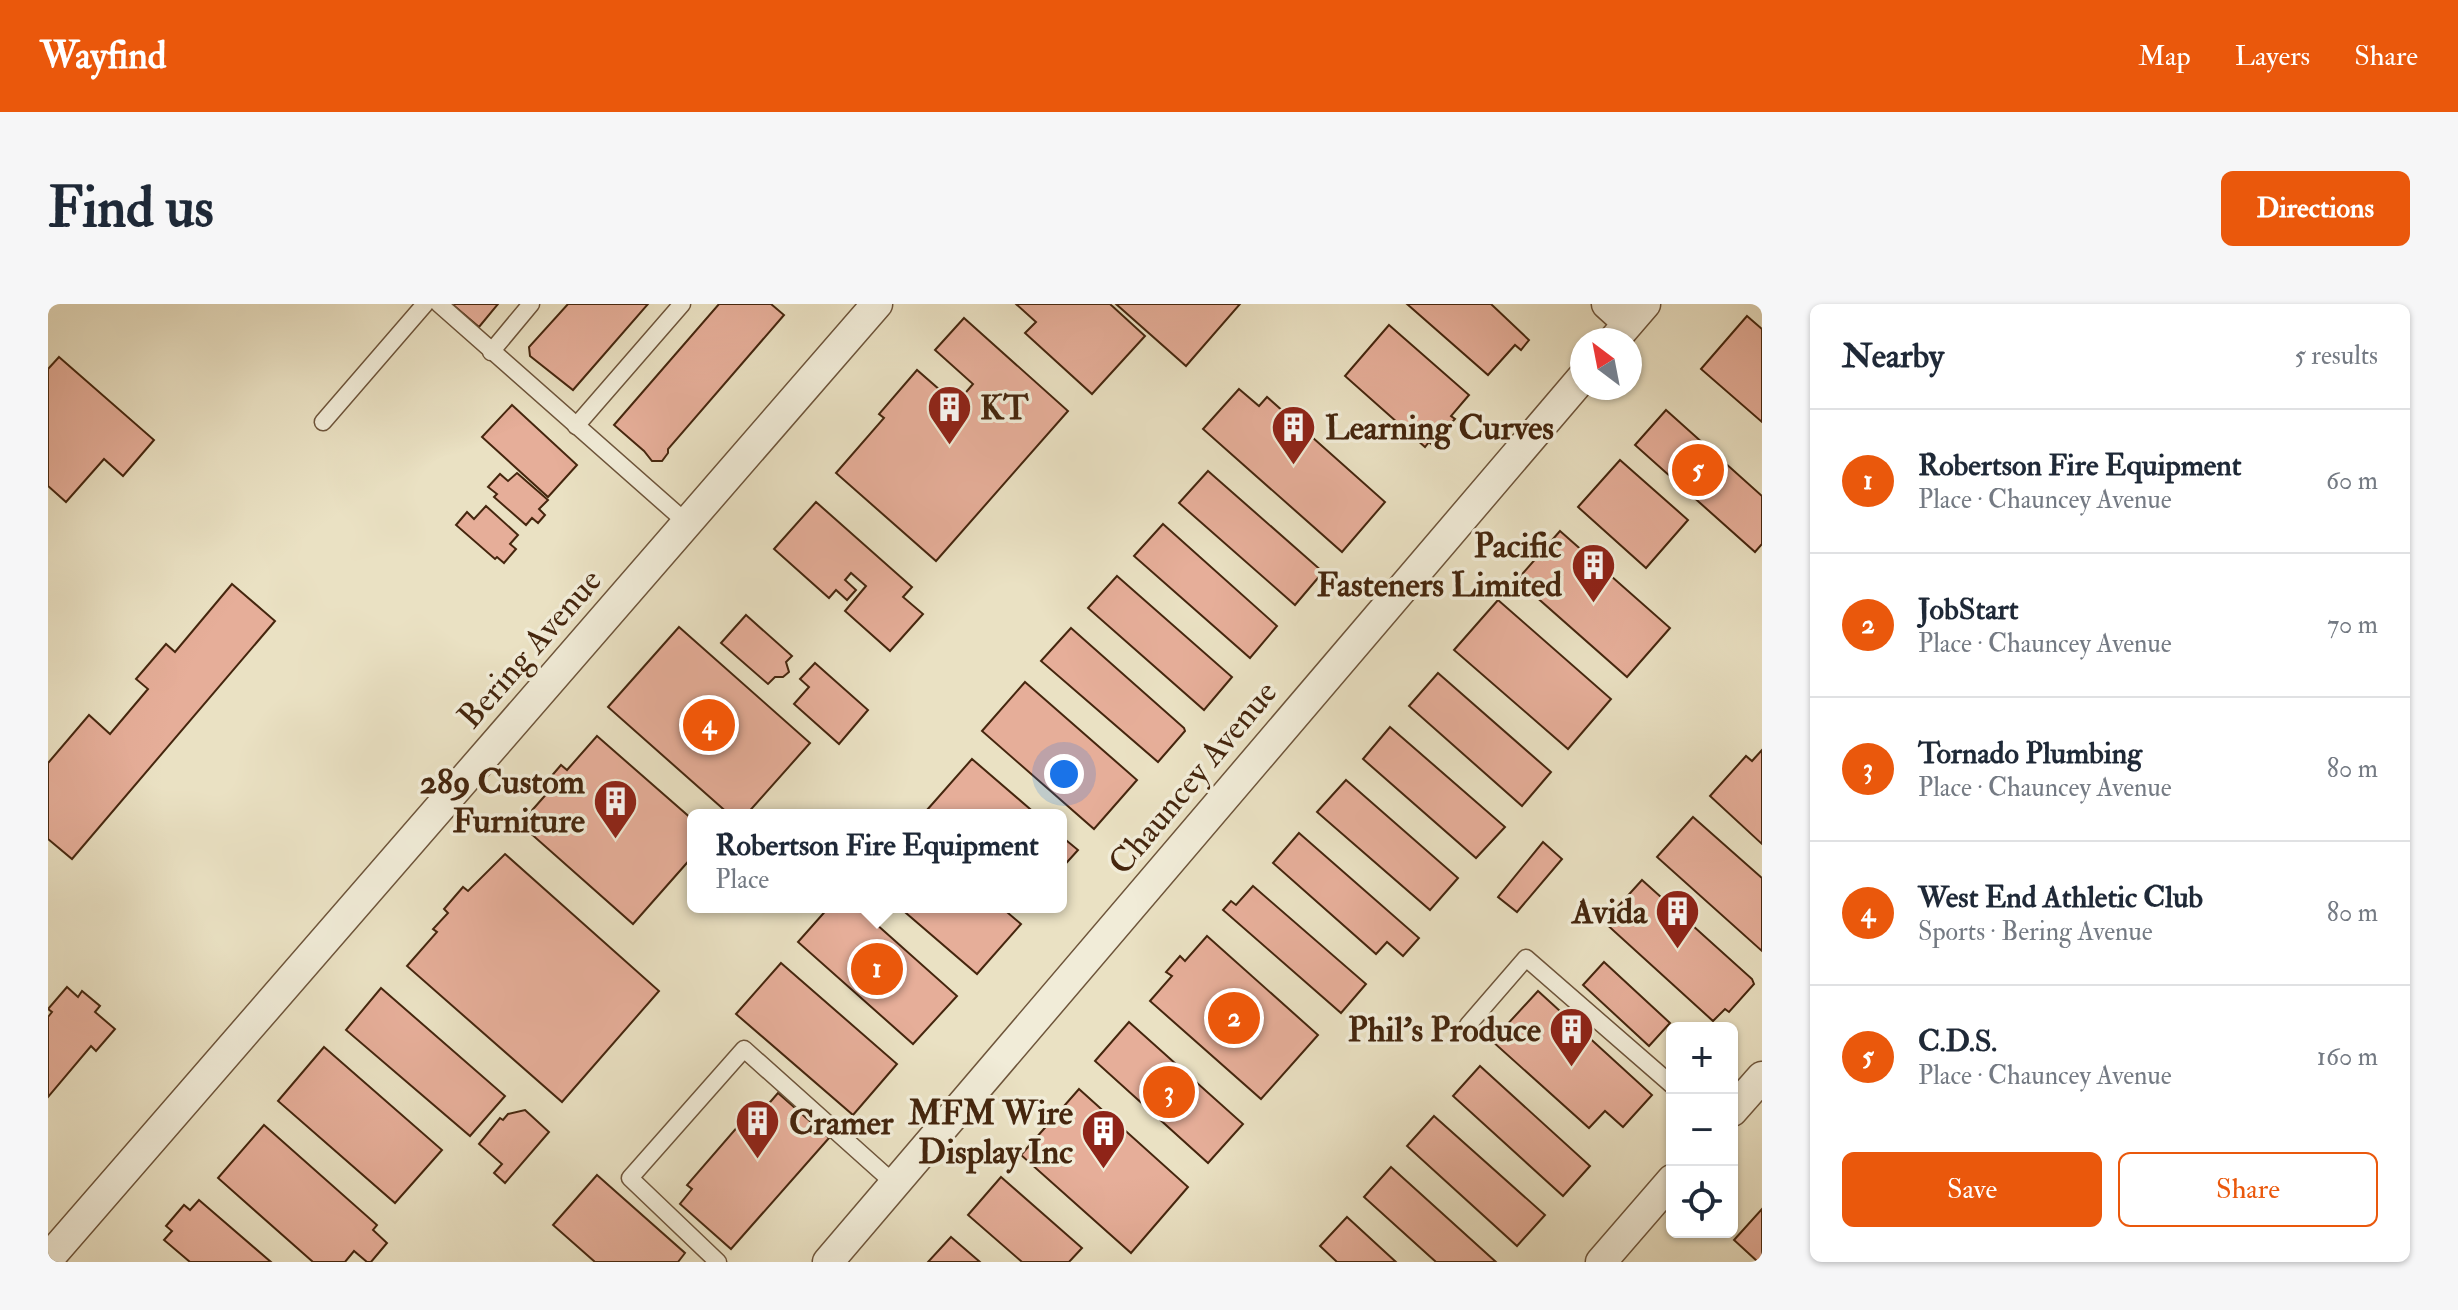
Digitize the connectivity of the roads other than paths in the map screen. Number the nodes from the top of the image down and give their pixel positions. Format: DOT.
graph roads {
  1 [pos="425,304"];
  2 [pos="439,304"];
  3 [pos="531,304"];
  4 [pos="682,304"];
  5 [pos="877,304"];
  6 [pos="491,352"];
  7 [pos="1570,392"];
  8 [pos="323,422"];
  9 [pos="576,426"];
  10 [pos="687,523"];
  11 [pos="1468,1025"];
  12 [pos="1762,1077"];
  13 [pos="1666,1080"];
  14 [pos="1738,1104"];
  15 [pos="896,1185"];
  16 [pos="1666,1187"];
  17 [pos="48,1259"];
  18 [pos="718,1262"];
  19 [pos="828,1262"];
  20 [pos="1601,1262"];
  1 -- 8 [label="lane"];
  2 -- 6 [label="lane"];
  3 -- 6 [label="lane"];
  4 -- 9 [label="lane"];
  5 -- 10 [label="street, Bering Avenue"];
  6 -- 9 [label="lane"];
  7 -- 15 [label="street, Chauncey Avenue"];
  9 -- 10 [label="lane"];
  10 -- 17 [label="street, Bering Avenue"];
  11 -- 13 [label="lane"];
  12 -- 14 [label="street"];
  15 -- 18 [label="lane"];
  15 -- 19 [label="street, Chauncey Avenue"];
  16 -- 20 [label="street"];
}
